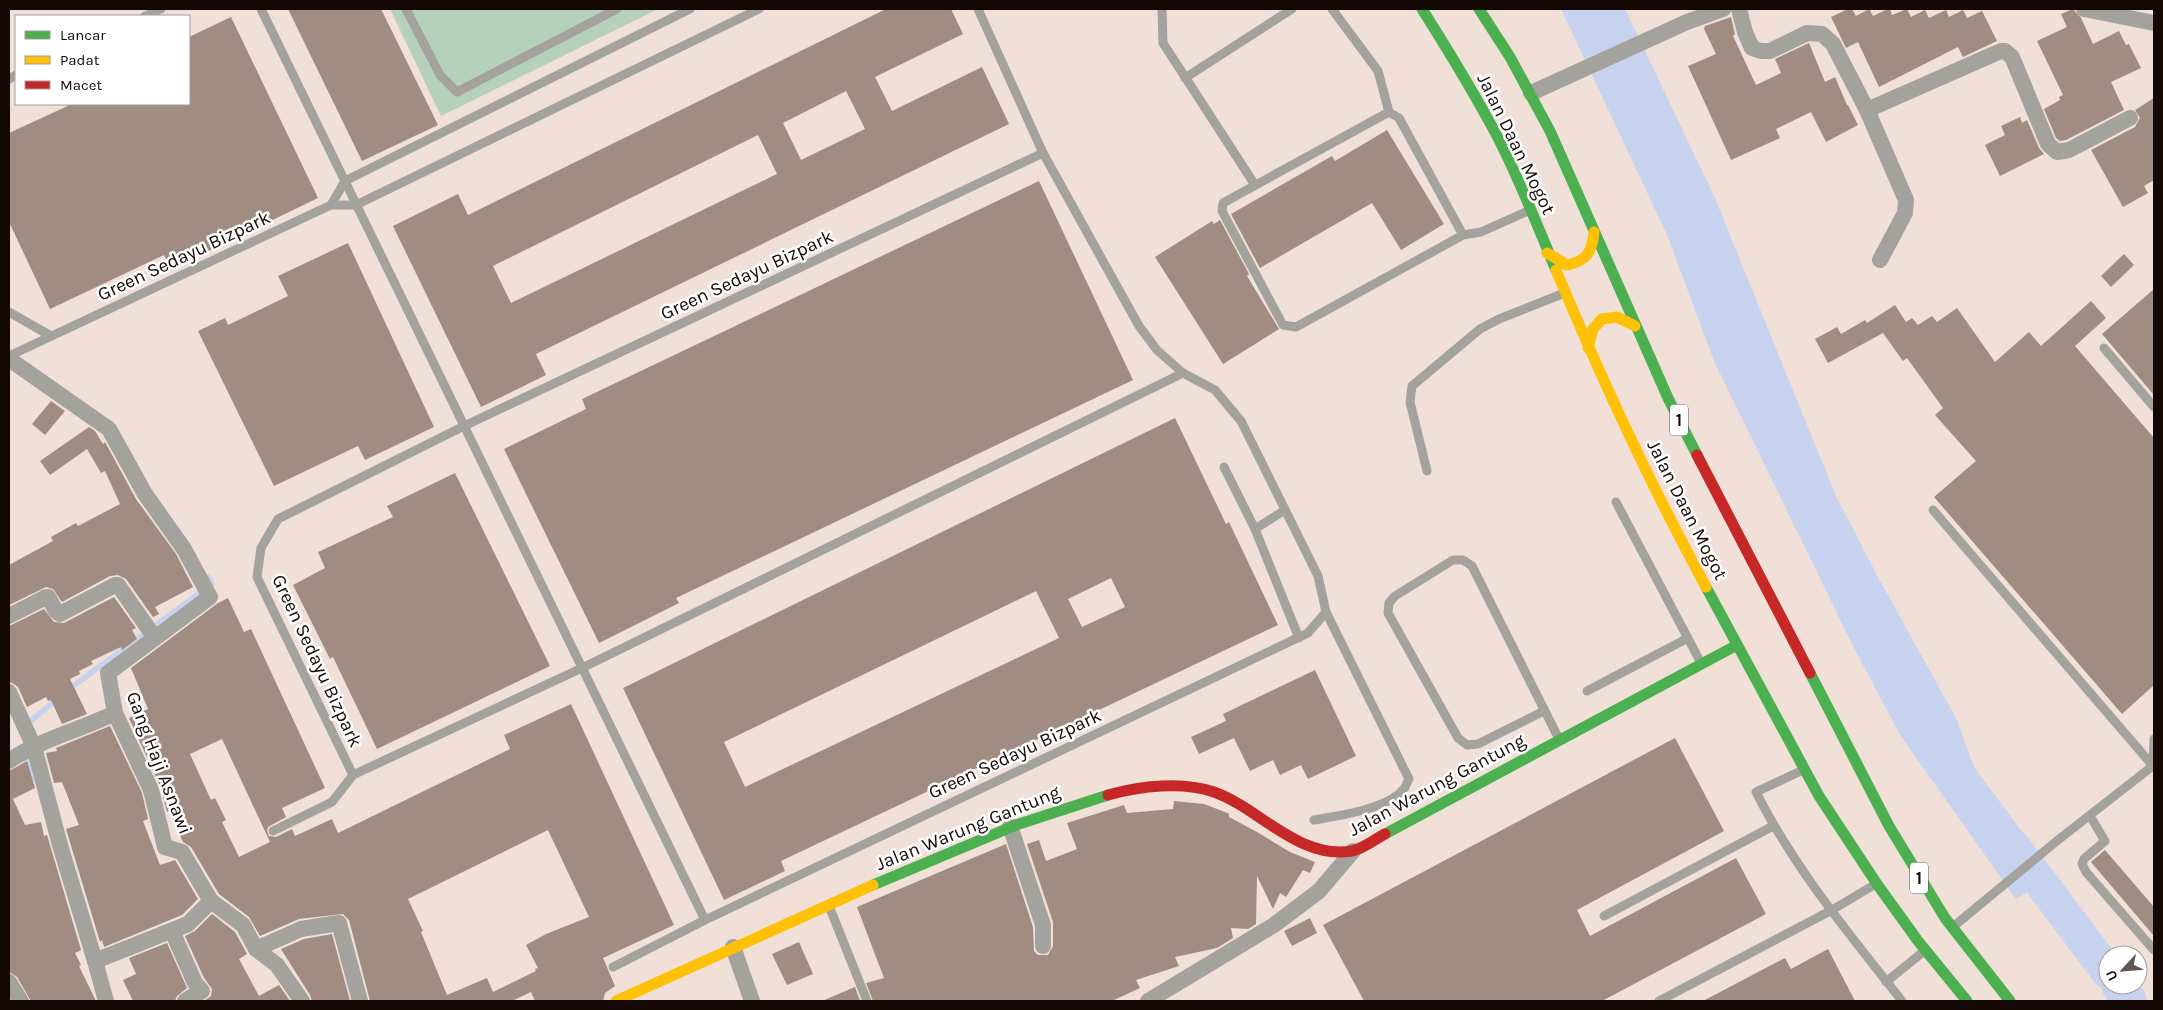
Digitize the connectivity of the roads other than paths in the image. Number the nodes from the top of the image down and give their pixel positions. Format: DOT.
graph roads {
  1 [pos="161,9"];
  2 [pos="261,9"];
  3 [pos="406,9"];
  4 [pos="617,9"];
  5 [pos="690,9"];
  6 [pos="759,9"];
  7 [pos="978,9"];
  8 [pos="1162,9"];
  9 [pos="1292,9"];
  10 [pos="1332,9"];
  11 [pos="1422,9"];
  12 [pos="1479,9"];
  13 [pos="1723,9"];
  14 [pos="1739,9"];
  15 [pos="2084,9"];
  16 [pos="2112,12"];
  17 [pos="147,15"];
  18 [pos="2154,23"];
  19 [pos="1185,78"];
  20 [pos="1531,93"];
  21 [pos="1867,110"];
  22 [pos="1390,112"];
  23 [pos="2130,118"];
  24 [pos="1043,153"];
  25 [pos="345,182"];
  26 [pos="1255,185"];
  27 [pos="331,205"];
  28 [pos="356,205"];
  29 [pos="1531,210"];
  30 [pos="1594,232"];
  31 [pos="1463,235"];
  32 [pos="1547,253"];
  33 [pos="1880,260"];
  34 [pos="1564,293"];
  35 [pos="9,312"];
  36 [pos="1635,326"];
  37 [pos="51,336"];
  38 [pos="1588,348"];
  39 [pos="2104,348"];
  40 [pos="9,358"];
  41 [pos="1183,373"];
  42 [pos="2154,407"];
  43 [pos="464,426"];
  44 [pos="1224,467"];
  45 [pos="1427,471"];
  46 [pos="1616,502"];
  47 [pos="1285,510"];
  48 [pos="1933,510"];
  49 [pos="1255,529"];
  50 [pos="1326,612"];
  51 [pos="9,616"];
  52 [pos="151,633"];
  53 [pos="1298,638"];
  54 [pos="1688,638"];
  55 [pos="1737,645"];
  56 [pos="1701,663"];
  57 [pos="582,668"];
  58 [pos="1588,690"];
  59 [pos="9,692"];
  60 [pos="1544,712"];
  61 [pos="115,713"];
  62 [pos="1559,739"];
  63 [pos="2154,739"];
  64 [pos="27,740"];
  65 [pos="9,761"];
  66 [pos="2154,766"];
  67 [pos="1805,769"];
  68 [pos="353,775"];
  69 [pos="2090,816"];
  70 [pos="1314,820"];
  71 [pos="1010,826"];
  72 [pos="1773,826"];
  73 [pos="273,830"];
  74 [pos="1353,852"];
  75 [pos="1877,884"];
  76 [pos="211,901"];
  77 [pos="828,903"];
  78 [pos="1832,910"];
  79 [pos="1604,916"];
  80 [pos="705,920"];
  81 [pos="1952,928"];
  82 [pos="172,931"];
  83 [pos="1043,946"];
  84 [pos="733,947"];
  85 [pos="256,949"];
  86 [pos="1926,950"];
  87 [pos="2154,950"];
  88 [pos="95,961"];
  89 [pos="613,967"];
  90 [pos="9,982"];
  91 [pos="1886,982"];
  92 [pos="21,1001"];
  93 [pos="106,1001"];
  94 [pos="184,1001"];
  95 [pos="302,1001"];
  96 [pos="360,1001"];
  97 [pos="616,1001"];
  98 [pos="752,1001"];
  99 [pos="867,1001"];
  100 [pos="1148,1001"];
  101 [pos="1659,1001"];
  102 [pos="1902,1001"];
  103 [pos="1967,1001"];
  104 [pos="2010,1001"];
  1 -- 17 [label="lane"];
  2 -- 25 [label="lane"];
  3 -- 4 [label="lane"];
  5 -- 25 [label="lane"];
  6 -- 28 [label="lane, Green Sedayu Bizpark"];
  7 -- 24 [label="lane"];
  8 -- 19 [label="lane"];
  9 -- 19 [label="lane"];
  10 -- 22 [label="lane"];
  11 -- 29 [label="main road, Jalan Daan Mogot / 1"];
  12 -- 20 [label="main road, Jalan Daan Mogot / 1"];
  13 -- 20 [label="street"];
  14 -- 21 [label="street"];
  15 -- 16 [label="street"];
  16 -- 18 [label="street"];
  19 -- 26 [label="lane"];
  20 -- 30 [label="main road, Jalan Daan Mogot / 1"];
  21 -- 23 [label="street"];
  21 -- 33 [label="street"];
  22 -- 26 [label="lane"];
  22 -- 31 [label="lane"];
  24 -- 41 [label="lane"];
  24 -- 43 [label="lane, Green Sedayu Bizpark"];
  25 -- 27 [label="lane"];
  25 -- 28 [label="lane"];
  26 -- 31 [label="lane"];
  27 -- 28 [label="lane, Green Sedayu Bizpark"];
  27 -- 37 [label="lane, Green Sedayu Bizpark"];
  28 -- 43 [label="lane"];
  29 -- 31 [label="lane"];
  29 -- 32 [label="main road, Jalan Daan Mogot / 1"];
  30 -- 32 [label="main road"];
  30 -- 36 [label="main road, Jalan Daan Mogot / 1"];
  32 -- 34 [label="main road, Jalan Daan Mogot / 1"];
  34 -- 38 [label="main road, Jalan Daan Mogot / 1"];
  34 -- 45 [label="lane"];
  35 -- 37 [label="lane"];
  36 -- 38 [label="main road"];
  36 -- 81 [label="main road, Jalan Daan Mogot / 1"];
  37 -- 40 [label="lane, Green Sedayu Bizpark"];
  38 -- 55 [label="main road, Jalan Daan Mogot / 1"];
  39 -- 42 [label="lane"];
  40 -- 52 [label="street, Gang Haji Asnawi"];
  41 -- 47 [label="lane"];
  41 -- 57 [label="lane, Green Sedayu Bizpark"];
  43 -- 57 [label="lane"];
  43 -- 68 [label="lane, Green Sedayu Bizpark"];
  44 -- 49 [label="lane"];
  46 -- 54 [label="lane"];
  47 -- 49 [label="lane"];
  47 -- 50 [label="lane"];
  48 -- 66 [label="lane"];
  49 -- 53 [label="lane"];
  50 -- 53 [label="lane, Green Sedayu Bizpark"];
  50 -- 70 [label="lane"];
  51 -- 52 [label="street"];
  52 -- 61 [label="street, Gang Haji Asnawi"];
  53 -- 80 [label="lane, Green Sedayu Bizpark"];
  54 -- 56 [label="lane"];
  54 -- 58 [label="lane"];
  55 -- 56 [label="main road, Jalan Warung Gantung"];
  55 -- 67 [label="main road, Jalan Daan Mogot / 1"];
  56 -- 62 [label="main road, Jalan Warung Gantung"];
  57 -- 68 [label="lane, Green Sedayu Bizpark"];
  57 -- 80 [label="lane"];
  59 -- 64 [label="street"];
  60 -- 60 [label="lane"];
  60 -- 62 [label="lane"];
  61 -- 64 [label="street"];
  61 -- 76 [label="street, Gang Haji Asnawi"];
  62 -- 74 [label="main road, Jalan Warung Gantung"];
  63 -- 66 [label="lane"];
  64 -- 65 [label="street"];
  64 -- 88 [label="street"];
  66 -- 69 [label="lane"];
  67 -- 72 [label="lane"];
  67 -- 75 [label="main road, Jalan Daan Mogot / 1"];
  68 -- 73 [label="lane"];
  69 -- 81 [label="lane"];
  69 -- 87 [label="lane"];
  71 -- 74 [label="main road, Jalan Warung Gantung"];
  71 -- 77 [label="main road, Jalan Warung Gantung"];
  71 -- 83 [label="street"];
  72 -- 78 [label="lane"];
  72 -- 79 [label="lane"];
  74 -- 100 [label="street"];
  75 -- 78 [label="lane"];
  75 -- 86 [label="main road, Jalan Daan Mogot / 1"];
  76 -- 82 [label="street"];
  76 -- 85 [label="street, Gang Haji Asnawi"];
  77 -- 84 [label="main road, Jalan Warung Gantung"];
  77 -- 99 [label="lane"];
  78 -- 91 [label="lane"];
  78 -- 101 [label="lane"];
  80 -- 89 [label="lane, Green Sedayu Bizpark"];
  81 -- 104 [label="main road, Jalan Daan Mogot / 1"];
  82 -- 88 [label="street"];
  82 -- 94 [label="street"];
  84 -- 97 [label="main road, Jalan Warung Gantung"];
  84 -- 98 [label="street"];
  85 -- 95 [label="street, Gang Haji Asnawi"];
  85 -- 96 [label="street"];
  86 -- 91 [label="lane"];
  86 -- 103 [label="main road, Jalan Daan Mogot / 1"];
  88 -- 93 [label="street"];
  90 -- 92 [label="street"];
  91 -- 102 [label="lane"];
}
